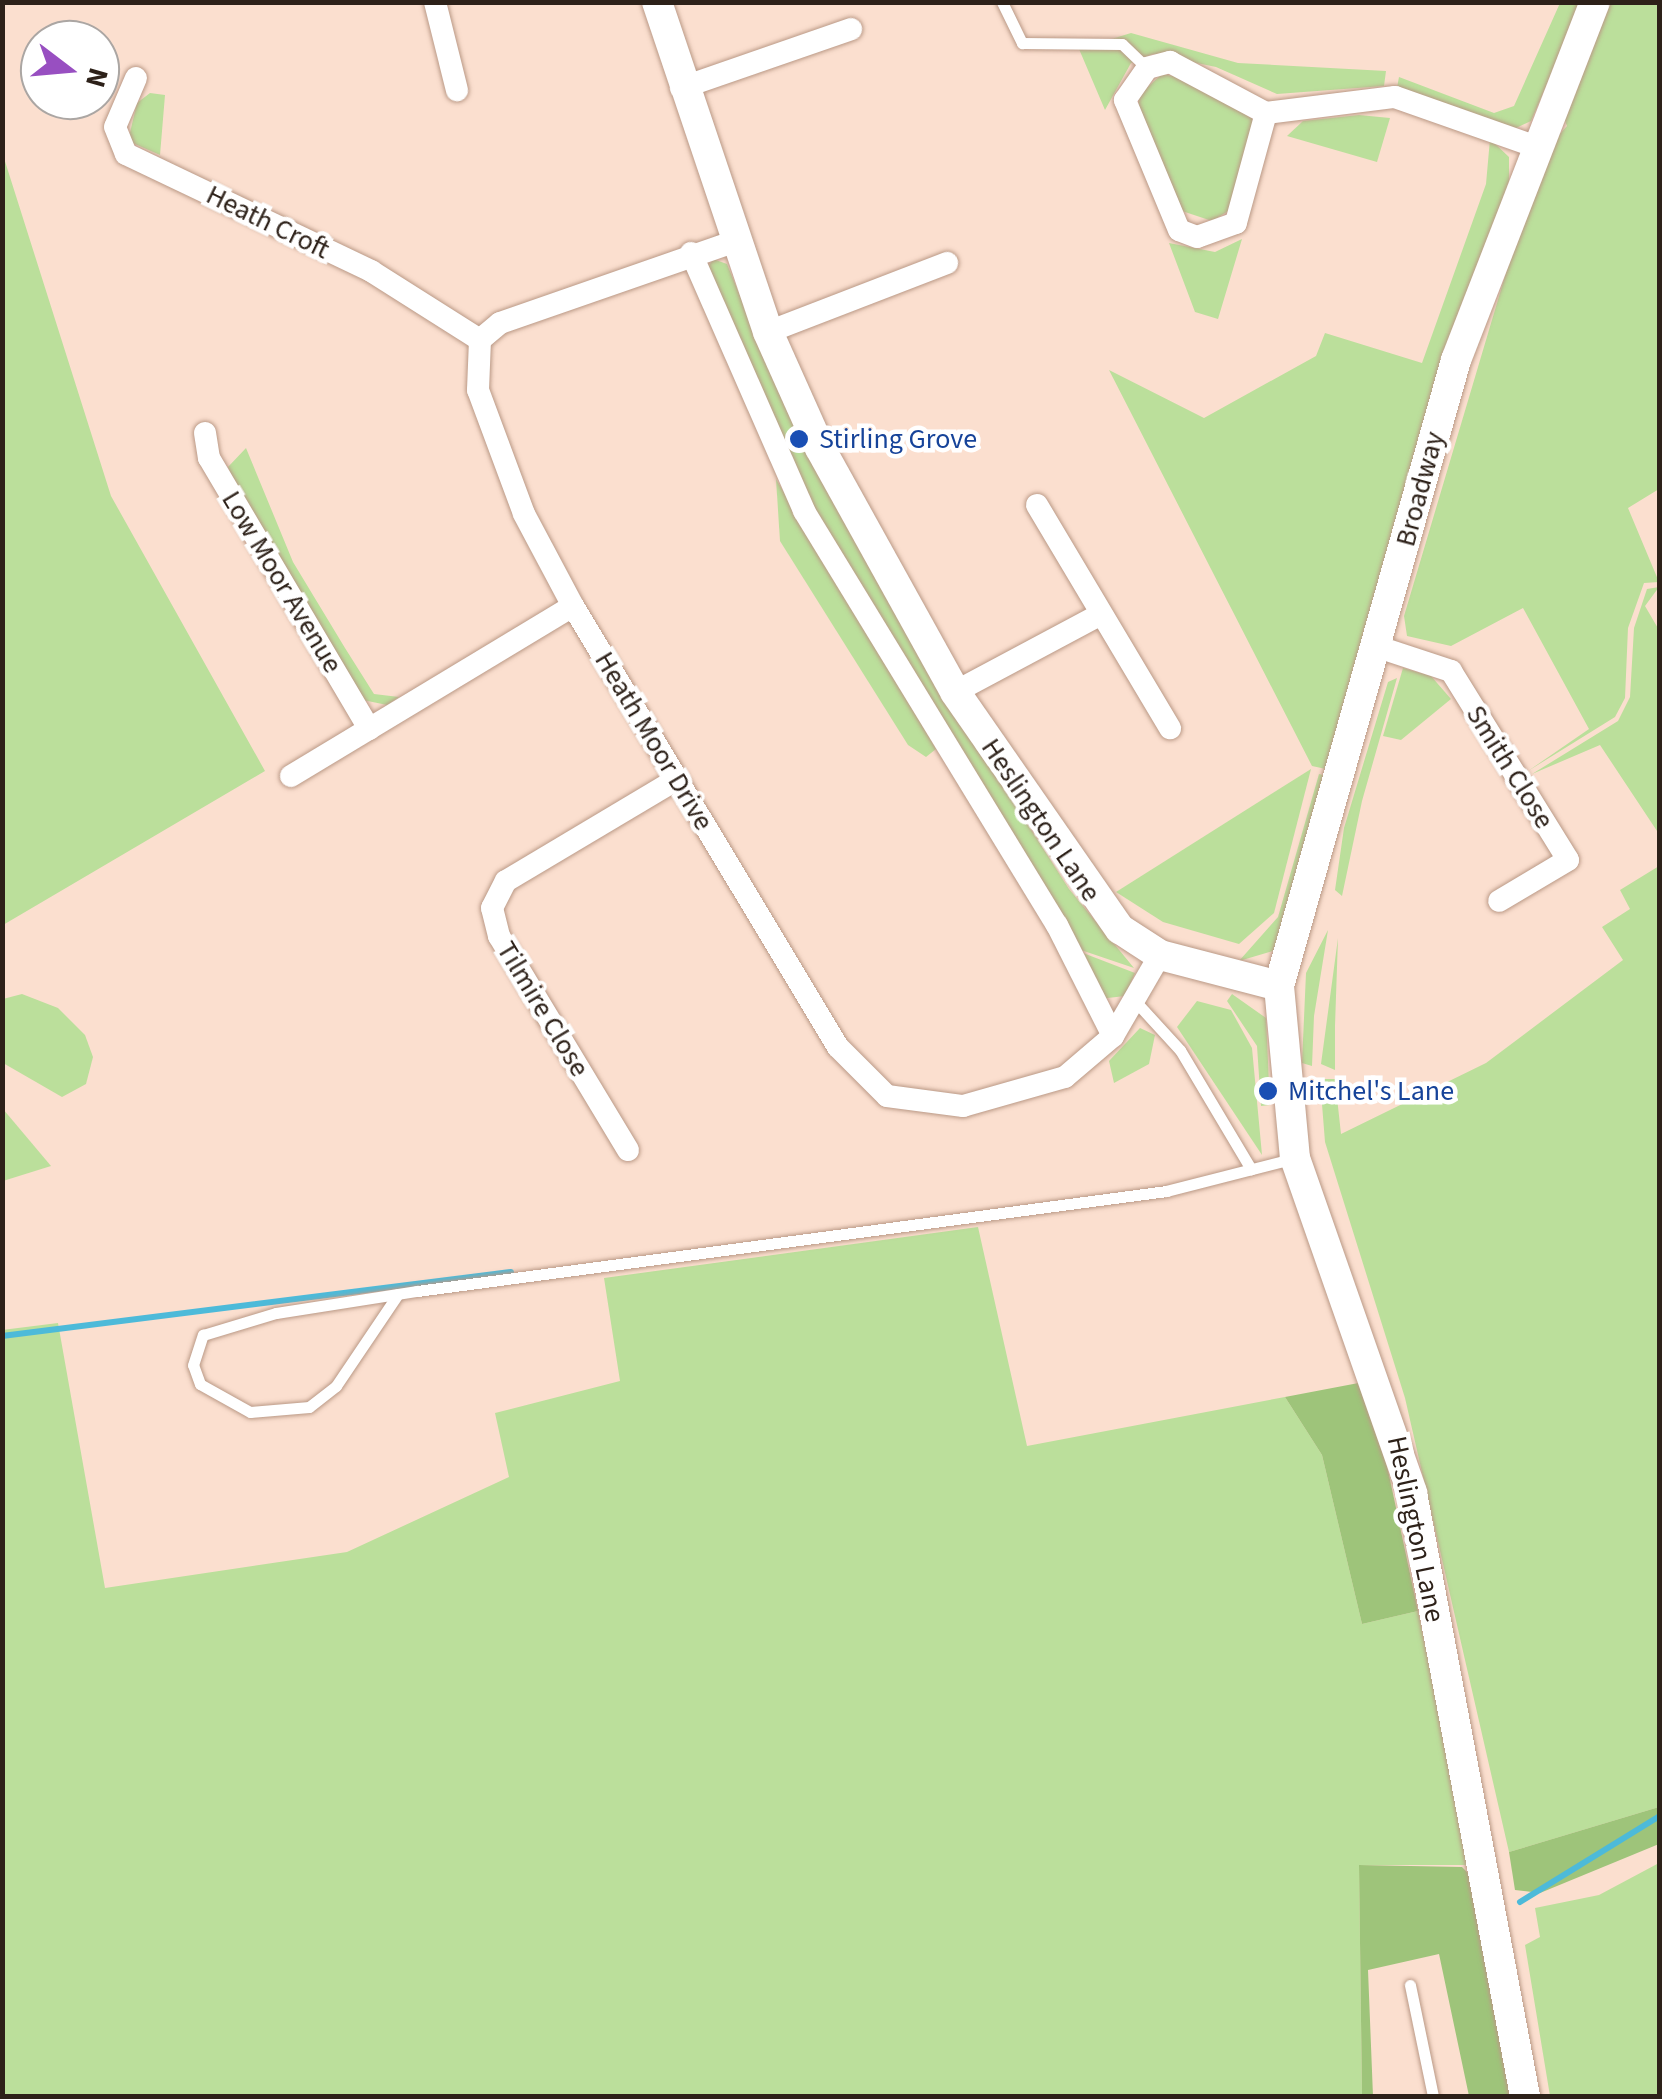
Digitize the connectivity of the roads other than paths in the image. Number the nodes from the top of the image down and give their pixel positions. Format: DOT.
graph roads {
  1 [pos="435,2"];
  2 [pos="656,2"];
  3 [pos="1002,2"];
  4 [pos="1595,2"];
  5 [pos="851,29"];
  6 [pos="1147,68"];
  7 [pos="136,78"];
  8 [pos="681,88"];
  9 [pos="457,90"];
  10 [pos="1266,113"];
  11 [pos="1534,146"];
  12 [pos="732,238"];
  13 [pos="690,254"];
  14 [pos="947,263"];
  15 [pos="768,332"];
  16 [pos="480,340"];
  17 [pos="205,433"];
  18 [pos="1036,505"];
  19 [pos="573,606"];
  20 [pos="1100,615"];
  21 [pos="1378,647"];
  22 [pos="955,692"];
  23 [pos="369,728"];
  24 [pos="1170,728"];
  25 [pos="292,776"];
  26 [pos="677,779"];
  27 [pos="1499,900"];
  28 [pos="1160,954"];
  29 [pos="1279,986"];
  30 [pos="1136,1002"];
  31 [pos="1113,1036"];
  32 [pos="628,1150"];
  33 [pos="1295,1158"];
  34 [pos="1252,1170"];
  35 [pos="398,1294"];
  36 [pos="1410,1986"];
  37 [pos="1433,2096"];
  38 [pos="1525,2096"];
  1 -- 9 [label="street"];
  2 -- 8 [label="street, Heslington Lane"];
  3 -- 6 [label="lane"];
  4 -- 11 [label="street, Broadway"];
  5 -- 8 [label="street"];
  6 -- 10 [label="street"];
  6 -- 10 [label="street"];
  7 -- 16 [label="street, Heath Croft"];
  8 -- 12 [label="street, Heslington Lane"];
  10 -- 11 [label="street"];
  11 -- 21 [label="street, Broadway"];
  12 -- 13 [label="street"];
  12 -- 15 [label="street, Heslington Lane"];
  13 -- 16 [label="street"];
  13 -- 31 [label="street"];
  14 -- 15 [label="street"];
  15 -- 22 [label="street, Heslington Lane"];
  16 -- 19 [label="street, Heath Moor Drive"];
  17 -- 23 [label="street, Low Moor Avenue"];
  18 -- 20 [label="street"];
  19 -- 23 [label="street"];
  19 -- 26 [label="street, Heath Moor Drive"];
  20 -- 22 [label="street"];
  20 -- 24 [label="street"];
  21 -- 27 [label="street, Smith Close"];
  21 -- 29 [label="street, Broadway"];
  22 -- 28 [label="street, Heslington Lane"];
  23 -- 25 [label="street"];
  26 -- 31 [label="street, Heath Moor Drive"];
  26 -- 32 [label="street, Tilmire Close"];
  28 -- 29 [label="street, Heslington Lane"];
  28 -- 30 [label="street, Heath Moor Drive"];
  29 -- 33 [label="street, Heslington Lane"];
  30 -- 31 [label="street, Heath Moor Drive"];
  30 -- 34 [label="lane"];
  33 -- 34 [label="lane"];
  33 -- 38 [label="street, Heslington Lane"];
  34 -- 35 [label="lane"];
  35 -- 35 [label="lane"];
  36 -- 37 [label="lane"];
}
